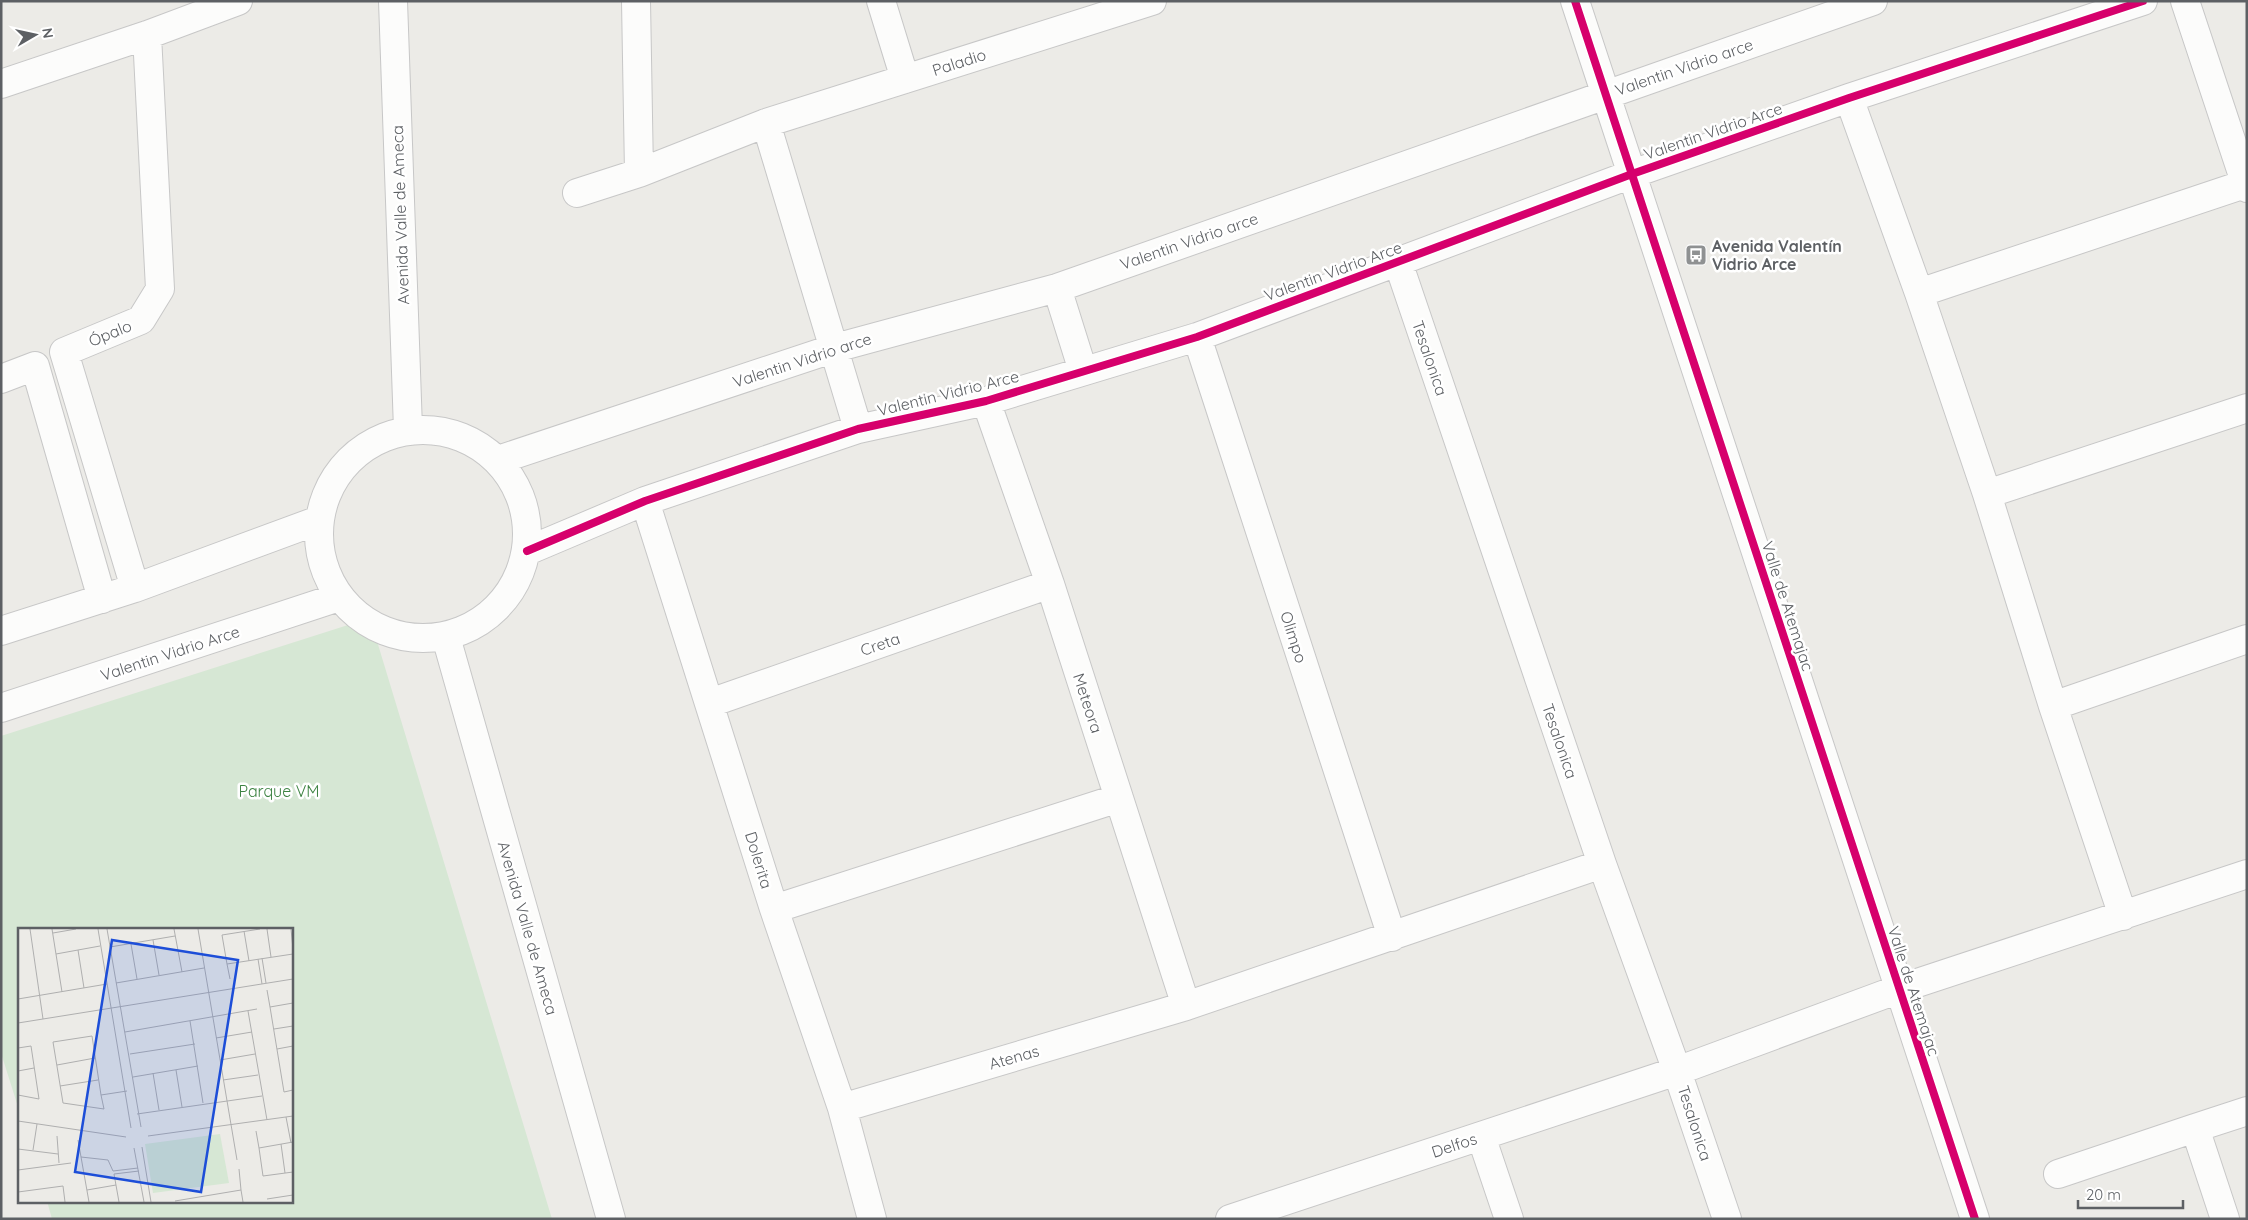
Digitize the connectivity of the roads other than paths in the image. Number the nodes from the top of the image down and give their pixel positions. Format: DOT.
graph roads {
  1 [pos="238,1"];
  2 [pos="393,1"];
  3 [pos="636,1"];
  4 [pos="881,1"];
  5 [pos="1152,1"];
  6 [pos="1575,1"];
  7 [pos="1873,1"];
  8 [pos="2144,1"];
  9 [pos="2185,1"];
  10 [pos="1103,9"];
  11 [pos="1825,9"];
  12 [pos="147,36"];
  13 [pos="905,79"];
  14 [pos="1,84"];
  15 [pos="1605,95"];
  16 [pos="1849,98"];
  17 [pos="766,123"];
  18 [pos="639,173"];
  19 [pos="1632,174"];
  20 [pos="2246,186"];
  21 [pos="577,193"];
  22 [pos="1398,262"];
  23 [pos="1056,288"];
  24 [pos="1919,293"];
  25 [pos="1197,337"];
  26 [pos="835,348"];
  27 [pos="1083,371"];
  28 [pos="1,379"];
  29 [pos="986,401"];
  30 [pos="2247,408"];
  31 [pos="408,429"];
  32 [pos="858,429"];
  33 [pos="498,460"];
  34 [pos="1987,494"];
  35 [pos="645,501"];
  36 [pos="319,520"];
  37 [pos="527,551"];
  38 [pos="1050,584"];
  39 [pos="135,588"];
  40 [pos="339,597"];
  41 [pos="102,599"];
  42 [pos="1,632"];
  43 [pos="446,637"];
  44 [pos="2247,639"];
  45 [pos="710,703"];
  46 [pos="2053,706"];
  47 [pos="1,708"];
  48 [pos="1119,798"];
  49 [pos="1602,864"];
  50 [pos="2247,874"];
  51 [pos="774,909"];
  52 [pos="2123,916"];
  53 [pos="1392,937"];
  54 [pos="1899,989"];
  55 [pos="1186,1006"];
  56 [pos="1677,1071"];
  57 [pos="842,1108"];
  58 [pos="2247,1111"];
  59 [pos="2195,1128"];
  60 [pos="1481,1136"];
  61 [pos="2058,1174"];
  62 [pos="1279,1211"];
  63 [pos="611,1219"];
  64 [pos="872,1219"];
  65 [pos="1230,1219"];
  66 [pos="1509,1219"];
  67 [pos="1727,1219"];
  68 [pos="1975,1219"];
  69 [pos="2225,1219"];
  1 -- 12 [label="street"];
  2 -- 31 [label="street, Avenida Valle de Ameca"];
  3 -- 18 [label="street"];
  4 -- 13 [label="street"];
  5 -- 10 [label="street, Paladio"];
  6 -- 15 [label="street, Valle de Atemajac"];
  7 -- 11 [label="street, Valentin Vidrio arce"];
  8 -- 16 [label="street, Valentin Vidrio Arce"];
  9 -- 20 [label="street"];
  10 -- 13 [label="street, Paladio"];
  11 -- 15 [label="street, Valentin Vidrio arce"];
  12 -- 14 [label="street"];
  12 -- 39 [label="street, Ópalo"];
  13 -- 17 [label="street, Paladio"];
  15 -- 19 [label="street, Valle de Atemajac"];
  15 -- 23 [label="street, Valentin Vidrio arce"];
  16 -- 19 [label="street, Valentin Vidrio Arce"];
  16 -- 24 [label="street"];
  17 -- 18 [label="street, Paladio"];
  17 -- 26 [label="street"];
  18 -- 21 [label="street, Paladio"];
  19 -- 22 [label="street, Valentin Vidrio Arce"];
  19 -- 54 [label="street, Valle de Atemajac"];
  20 -- 24 [label="street"];
  22 -- 25 [label="street, Valentin Vidrio Arce"];
  22 -- 49 [label="street, Tesalonica"];
  23 -- 26 [label="street, Valentin Vidrio arce"];
  23 -- 27 [label="street"];
  24 -- 34 [label="street"];
  25 -- 27 [label="street, Valentin Vidrio Arce"];
  25 -- 53 [label="street, Olimpo"];
  26 -- 32 [label="street"];
  26 -- 33 [label="street, Valentin Vidrio arce"];
  27 -- 29 [label="street, Valentin Vidrio Arce"];
  28 -- 41 [label="street"];
  29 -- 32 [label="street, Valentin Vidrio Arce"];
  29 -- 38 [label="street, Meteora"];
  30 -- 34 [label="street"];
  31 -- 33 [label="street"];
  31 -- 36 [label="street"];
  32 -- 35 [label="street, Valentin Vidrio Arce"];
  33 -- 37 [label="street"];
  34 -- 46 [label="street"];
  35 -- 37 [label="street, Valentin Vidrio Arce"];
  35 -- 45 [label="street, Dolerita"];
  36 -- 39 [label="street"];
  36 -- 40 [label="street"];
  37 -- 43 [label="street"];
  38 -- 45 [label="street, Creta"];
  38 -- 48 [label="street, Meteora"];
  39 -- 41 [label="street"];
  40 -- 43 [label="street"];
  40 -- 47 [label="street, Valentin Vidrio Arce"];
  41 -- 42 [label="street"];
  43 -- 63 [label="street, Avenida Valle de Ameca"];
  44 -- 46 [label="street"];
  45 -- 51 [label="street, Dolerita"];
  46 -- 52 [label="street"];
  48 -- 51 [label="street"];
  48 -- 55 [label="street, Meteora"];
  49 -- 53 [label="street, Atenas"];
  49 -- 56 [label="street, Tesalonica"];
  50 -- 52 [label="street, Delfos"];
  51 -- 57 [label="street, Dolerita"];
  52 -- 54 [label="street, Delfos"];
  53 -- 55 [label="street, Atenas"];
  54 -- 56 [label="street, Delfos"];
  54 -- 68 [label="street, Valle de Atemajac"];
  55 -- 57 [label="street, Atenas"];
  56 -- 60 [label="street, Delfos"];
  56 -- 67 [label="street, Tesalonica"];
  57 -- 64 [label="street, Dolerita"];
  58 -- 59 [label="street"];
  59 -- 61 [label="street"];
  59 -- 69 [label="street"];
  60 -- 62 [label="street, Delfos"];
  60 -- 66 [label="street"];
  62 -- 65 [label="street, Delfos"];
}
